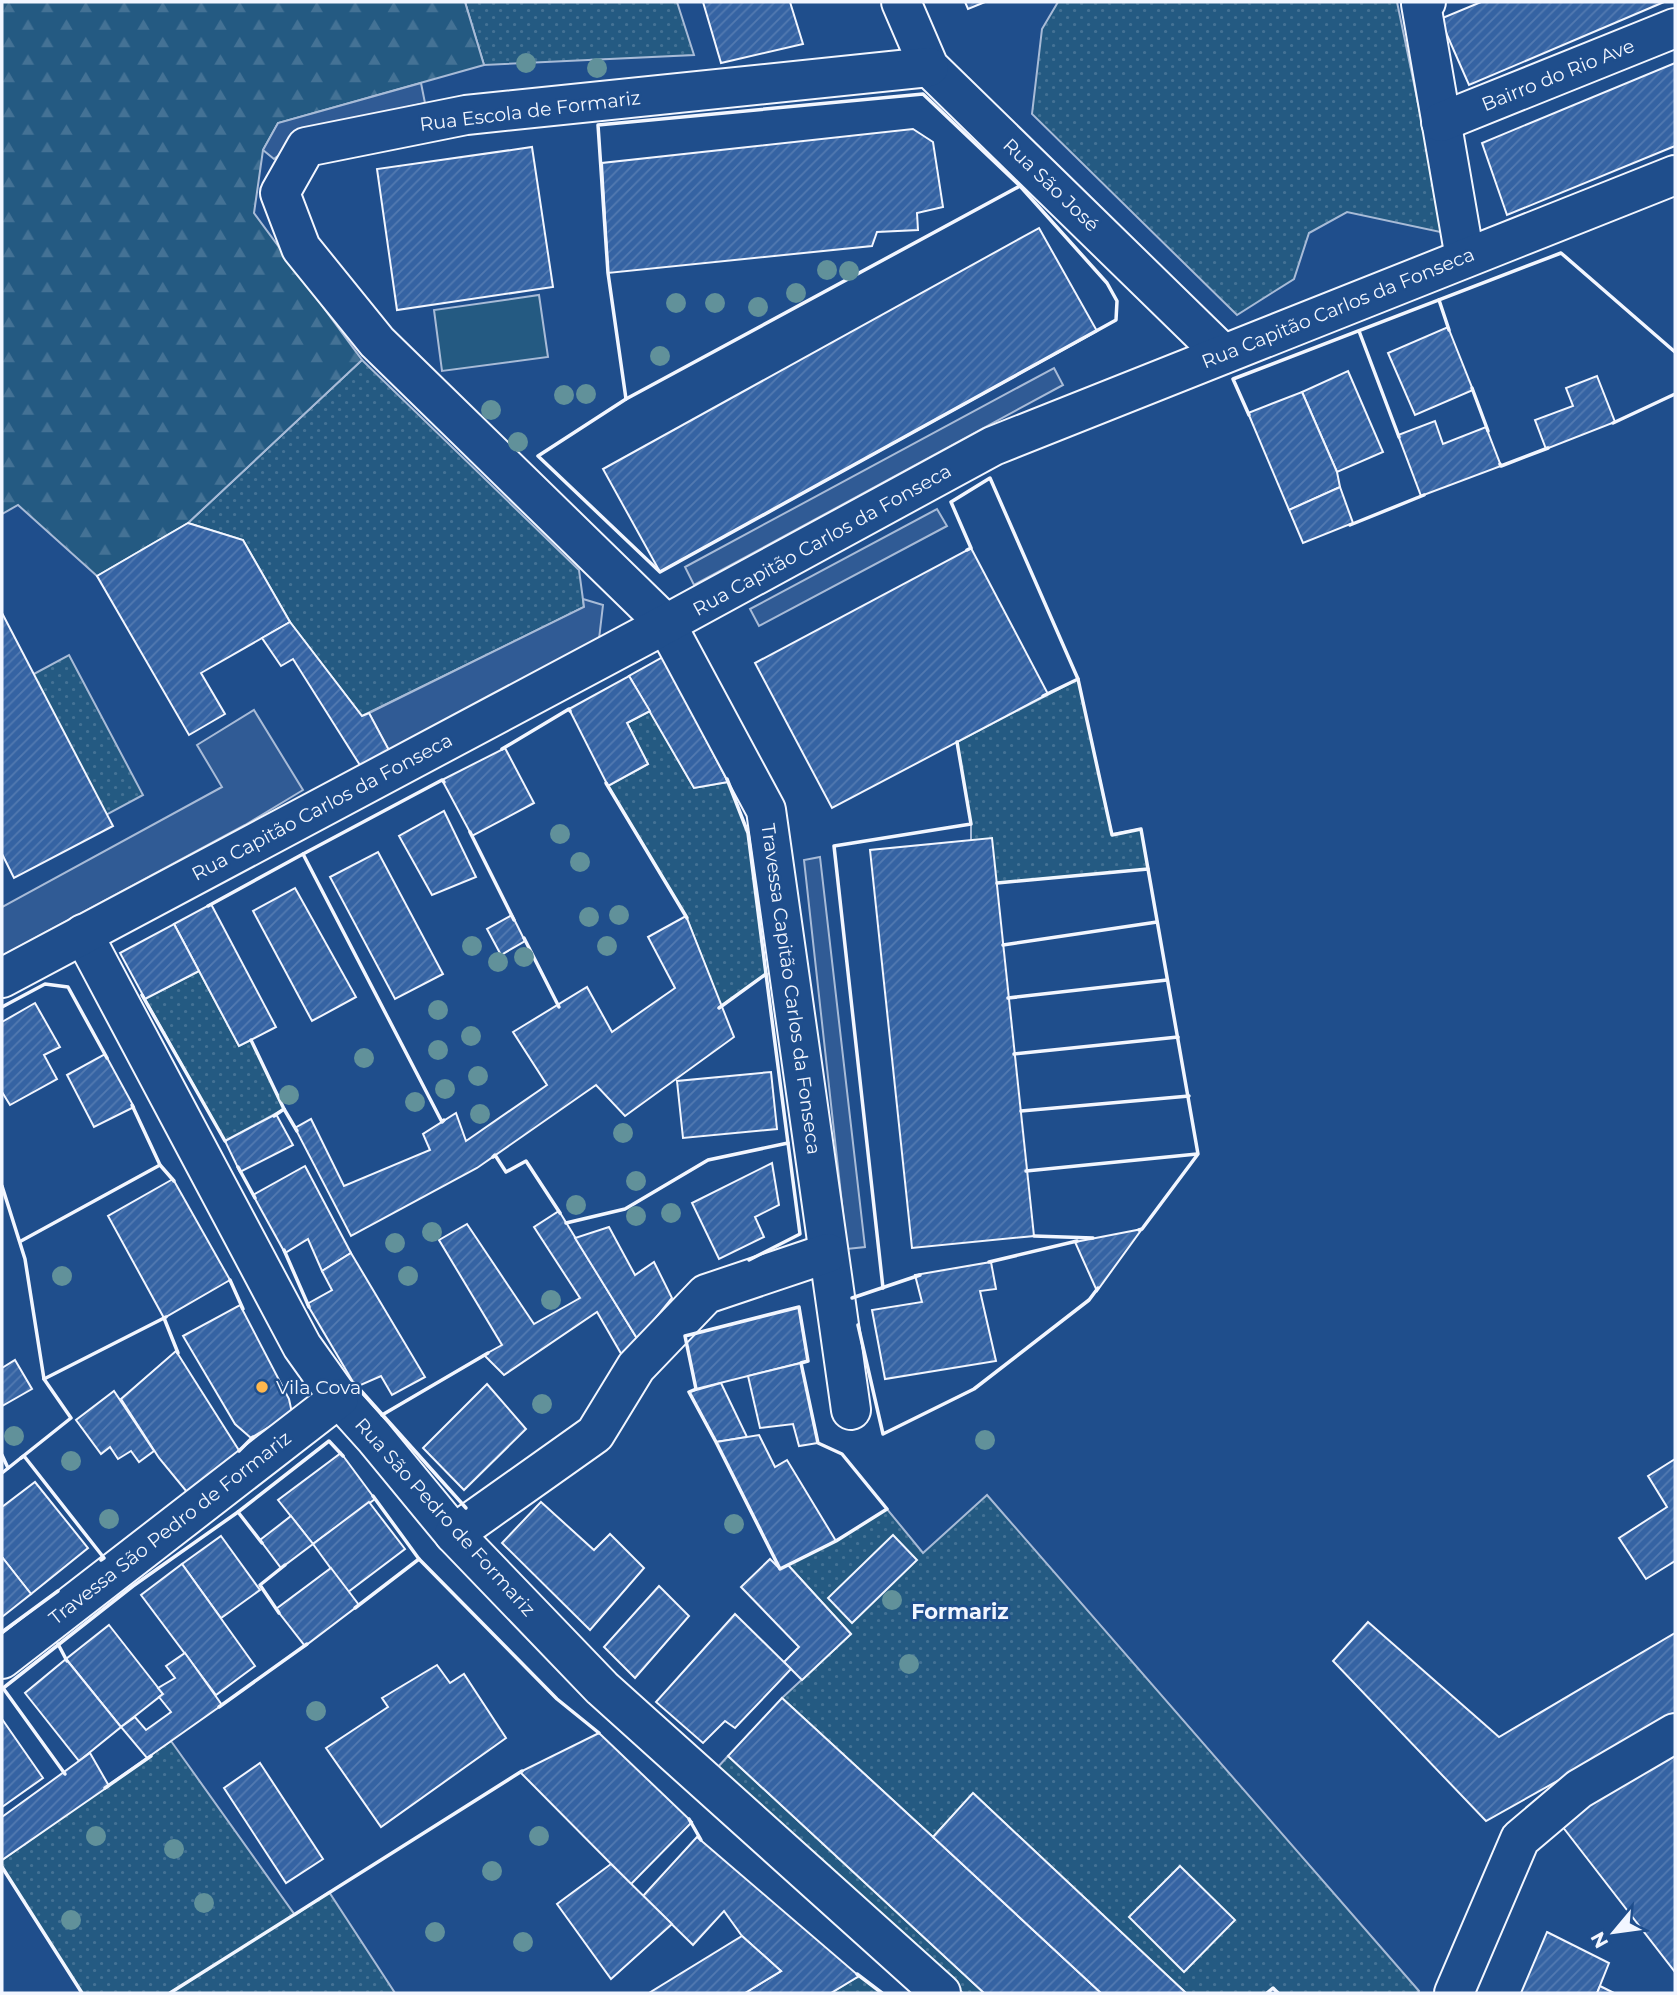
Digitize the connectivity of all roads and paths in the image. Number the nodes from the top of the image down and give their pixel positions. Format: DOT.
graph roads {
  1 [pos="901,2"];
  2 [pos="1426,2"];
  3 [pos="1675,28"];
  4 [pos="929,67"];
  5 [pos="1441,122"];
  6 [pos="1675,175"];
  7 [pos="1465,258"];
  8 [pos="1223,354"];
  9 [pos="666,624"];
  10 [pos="83,934"];
  11 [pos="2,978"];
  12 [pos="828,1253"];
  13 [pos="339,1398"];
  14 [pos="851,1409"];
  15 [pos="454,1534"];
  16 [pos="2,1659"];
  17 [pos="1675,1733"];
  18 [pos="941,1993"];
  19 [pos="1454,1993"];
  1 -- 4 [label="street, Rua São José"];
  2 -- 5 [label="street"];
  3 -- 5 [label="street, Bairro do Rio Ave"];
  4 -- 8 [label="street, Rua São José"];
  4 -- 9 [label="street, Rua Escola de Formariz"];
  5 -- 7 [label="street"];
  6 -- 7 [label="street, Rua Capitão Carlos da Fonseca"];
  7 -- 8 [label="street, Rua Capitão Carlos da Fonseca"];
  8 -- 9 [label="street, Rua Capitão Carlos da Fonseca"];
  9 -- 10 [label="street, Rua Capitão Carlos da Fonseca"];
  9 -- 12 [label="street, Travessa Capitão Carlos da Fonseca"];
  10 -- 11 [label="street, Rua Capitão Carlos da Fonseca"];
  10 -- 13 [label="street, Rua São Pedro de Formariz"];
  12 -- 14 [label="street, Travessa Capitão Carlos da Fonseca"];
  12 -- 15 [label="street"];
  13 -- 15 [label="street, Rua São Pedro de Formariz"];
  13 -- 16 [label="street, Travessa São Pedro de Formariz"];
  15 -- 18 [label="street, Rua São Pedro de Formariz"];
  17 -- 19 [label="street"];
}
